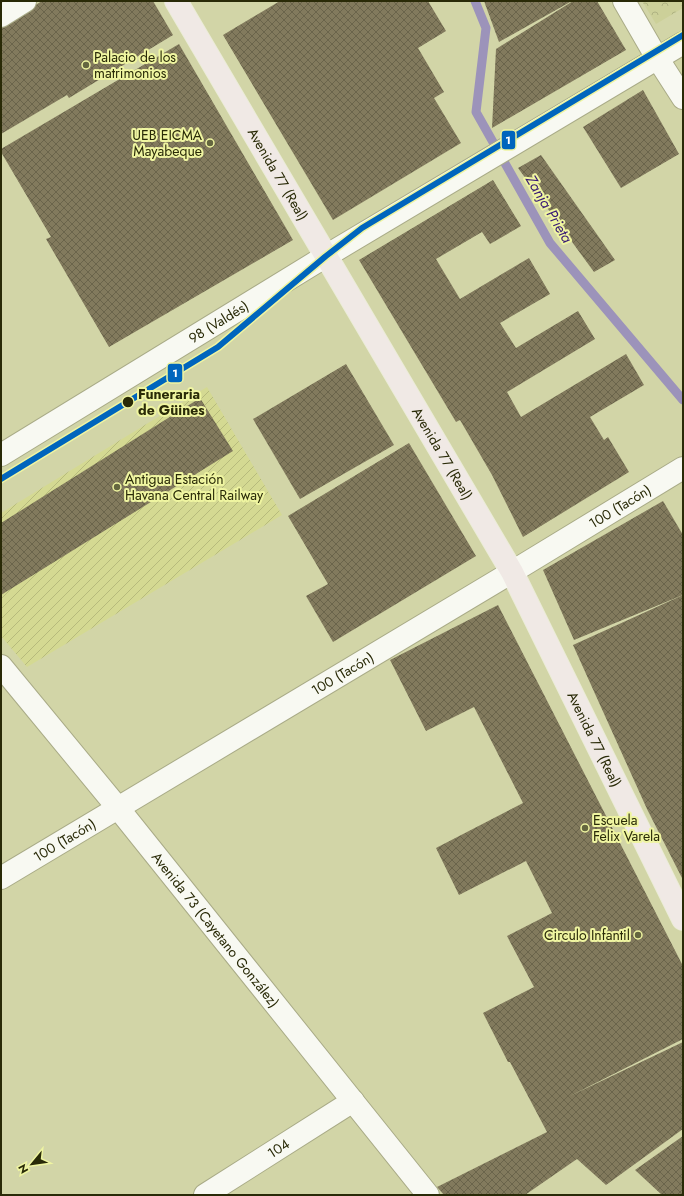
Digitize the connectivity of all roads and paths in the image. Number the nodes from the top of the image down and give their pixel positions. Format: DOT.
graph roads {
  1 [pos="25,1"];
  2 [pos="176,1"];
  3 [pos="624,1"];
  4 [pos="1,16"];
  5 [pos="683,43"];
  6 [pos="658,57"];
  7 [pos="683,98"];
  8 [pos="326,256"];
  9 [pos="1,454"];
  10 [pos="683,468"];
  11 [pos="512,572"];
  12 [pos="1,666"];
  13 [pos="118,808"];
  14 [pos="1,878"];
  15 [pos="683,919"];
  16 [pos="353,1101"];
  17 [pos="205,1195"];
  18 [pos="428,1195"];
  1 -- 4 [label="street"];
  2 -- 8 [label="main road, Avenida 77 (Real)"];
  3 -- 6 [label="street"];
  5 -- 6 [label="street, 98 (Valdés)"];
  6 -- 7 [label="street"];
  6 -- 8 [label="street, 98 (Valdés)"];
  8 -- 9 [label="street, 98 (Valdés)"];
  8 -- 11 [label="main road, Avenida 77 (Real)"];
  10 -- 11 [label="street, 100 (Tacón)"];
  11 -- 13 [label="street, 100 (Tacón)"];
  11 -- 15 [label="main road, Avenida 77 (Real)"];
  12 -- 13 [label="street, Avenida 73 (Cayetano González)"];
  13 -- 14 [label="street, 100 (Tacón)"];
  13 -- 16 [label="street, Avenida 73 (Cayetano González)"];
  16 -- 17 [label="street, 104"];
  16 -- 18 [label="street, Avenida 73 (Cayetano González)"];
}
